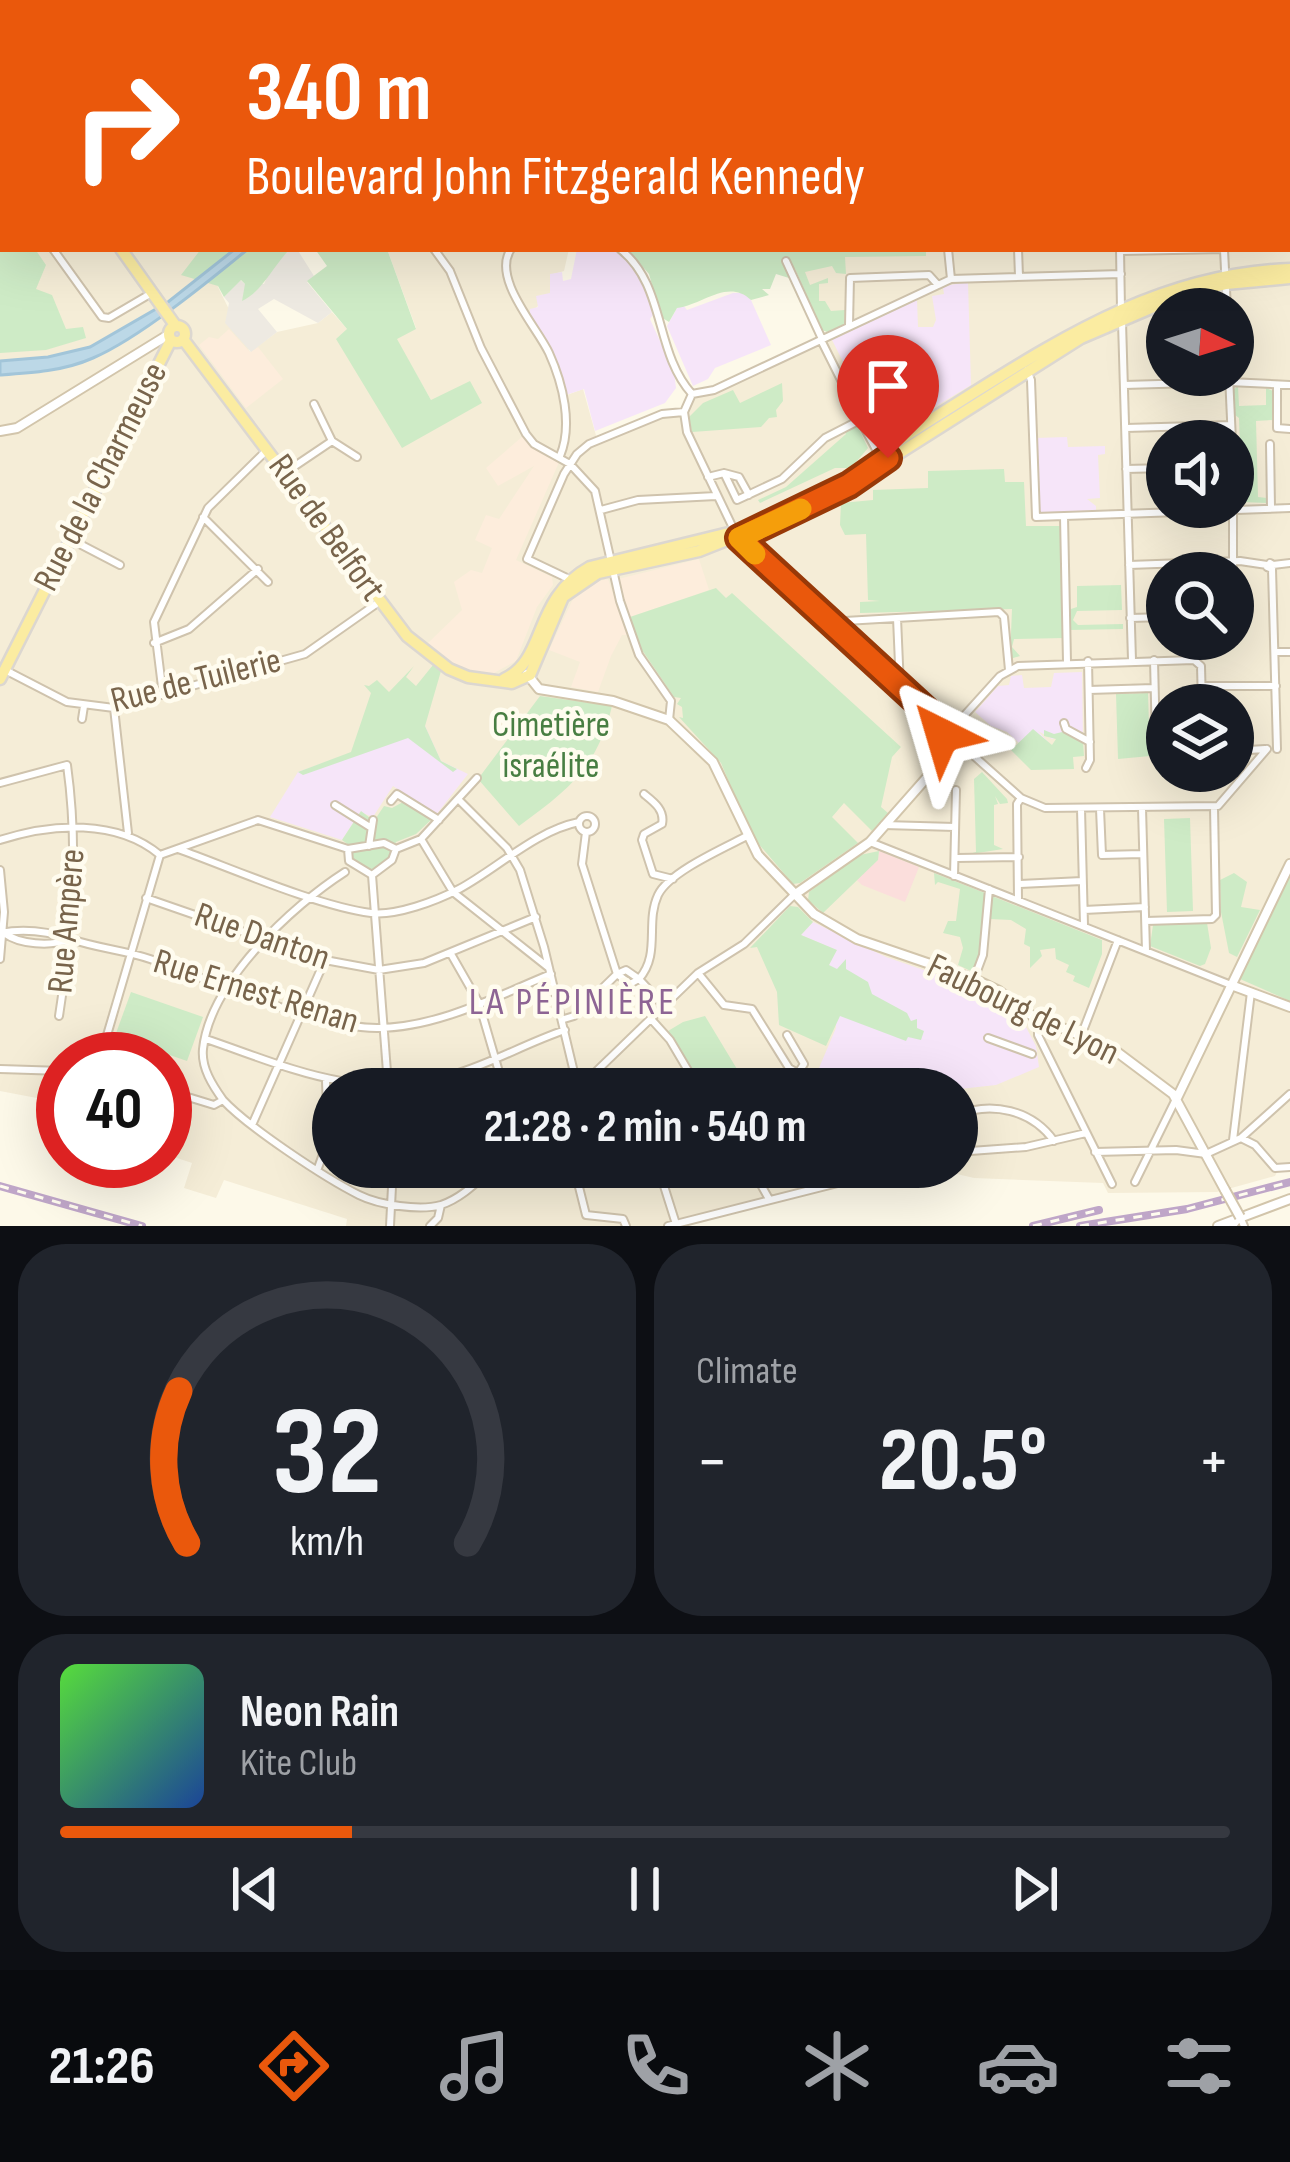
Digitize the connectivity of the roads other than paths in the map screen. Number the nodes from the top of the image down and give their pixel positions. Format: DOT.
graph roads {
  1 [pos="55,252"];
  2 [pos="123,252"];
  3 [pos="436,252"];
  4 [pos="509,252"];
  5 [pos="623,252"];
  6 [pos="948,252"];
  7 [pos="1018,252"];
  8 [pos="1120,252"];
  9 [pos="1225,252"];
  10 [pos="786,261"];
  11 [pos="1120,274"];
  12 [pos="1290,274"];
  13 [pos="1019,276"];
  14 [pos="951,279"];
  15 [pos="1226,280"];
  16 [pos="938,285"];
  17 [pos="1226,288"];
  18 [pos="156,297"];
  19 [pos="1122,314"];
  20 [pos="850,326"];
  21 [pos="174,331"];
  22 [pos="822,340"];
  23 [pos="1027,370"];
  24 [pos="1254,382"];
  25 [pos="1146,384"];
  26 [pos="1124,385"];
  27 [pos="1277,385"];
  28 [pos="1290,385"];
  29 [pos="692,394"];
  30 [pos="852,402"];
  31 [pos="314,404"];
  32 [pos="684,412"];
  33 [pos="1146,427"];
  34 [pos="1125,428"];
  35 [pos="1290,429"];
  36 [pos="0,431"];
  37 [pos="332,441"];
  38 [pos="1270,444"];
  39 [pos="268,449"];
  40 [pos="878,454"];
  41 [pos="560,456"];
  42 [pos="357,457"];
  43 [pos="570,464"];
  44 [pos="1146,468"];
  45 [pos="1126,469"];
  46 [pos="286,472"];
  47 [pos="708,476"];
  48 [pos="717,496"];
  49 [pos="1254,508"];
  50 [pos="1271,508"];
  51 [pos="1290,508"];
  52 [pos="602,510"];
  53 [pos="1146,515"];
  54 [pos="1127,516"];
  55 [pos="1064,517"];
  56 [pos="203,518"];
  57 [pos="737,535"];
  58 [pos="70,539"];
  59 [pos="1290,563"];
  60 [pos="1146,564"];
  61 [pos="1254,564"];
  62 [pos="121,565"];
  63 [pos="1129,565"];
  64 [pos="1271,566"];
  65 [pos="610,567"];
  66 [pos="258,569"];
  67 [pos="569,579"];
  68 [pos="268,582"];
  69 [pos="379,602"];
  70 [pos="897,618"];
  71 [pos="1130,618"];
  72 [pos="1146,618"];
  73 [pos="828,622"];
  74 [pos="154,644"];
  75 [pos="1275,652"];
  76 [pos="1290,652"];
  77 [pos="1132,660"];
  78 [pos="1146,660"];
  79 [pos="1154,660"];
  80 [pos="1088,661"];
  81 [pos="1067,662"];
  82 [pos="1009,670"];
  83 [pos="3,675"];
  84 [pos="524,676"];
  85 [pos="1154,684"];
  86 [pos="1202,684"];
  87 [pos="1254,686"];
  88 [pos="1276,686"];
  89 [pos="900,688"];
  90 [pos="1146,688"];
  91 [pos="1089,690"];
  92 [pos="163,695"];
  93 [pos="84,706"];
  94 [pos="115,708"];
  95 [pos="82,719"];
  96 [pos="670,720"];
  97 [pos="1064,723"];
  98 [pos="950,735"];
  99 [pos="1090,742"];
  100 [pos="1287,748"];
  101 [pos="1267,749"];
  102 [pos="1277,749"];
  103 [pos="1254,750"];
  104 [pos="1254,767"];
  105 [pos="1085,768"];
  106 [pos="477,778"];
  107 [pos="0,783"];
  108 [pos="956,790"];
  109 [pos="1233,792"];
  110 [pos="644,794"];
  111 [pos="1021,798"];
  112 [pos="458,799"];
  113 [pos="391,801"];
  114 [pos="335,806"];
  115 [pos="1214,807"];
  116 [pos="1142,808"];
  117 [pos="1081,809"];
  118 [pos="1100,809"];
  119 [pos="439,820"];
  120 [pos="579,822"];
  121 [pos="884,825"];
  122 [pos="74,826"];
  123 [pos="955,826"];
  124 [pos="586,832"];
  125 [pos="128,833"];
  126 [pos="747,836"];
  127 [pos="421,838"];
  128 [pos="0,840"];
  129 [pos="870,842"];
  130 [pos="369,846"];
  131 [pos="178,849"];
  132 [pos="396,849"];
  133 [pos="348,850"];
  134 [pos="1143,854"];
  135 [pos="160,855"];
  136 [pos="513,856"];
  137 [pos="1019,856"];
  138 [pos="956,858"];
  139 [pos="1290,864"];
  140 [pos="0,870"];
  141 [pos="345,872"];
  142 [pos="373,875"];
  143 [pos="954,876"];
  144 [pos="673,879"];
  145 [pos="1083,880"];
  146 [pos="1020,884"];
  147 [pos="989,889"];
  148 [pos="453,892"];
  149 [pos="309,895"];
  150 [pos="794,895"];
  151 [pos="146,898"];
  152 [pos="1018,901"];
  153 [pos="1145,907"];
  154 [pos="1084,910"];
  155 [pos="375,913"];
  156 [pos="536,917"];
  157 [pos="1146,921"];
  158 [pos="1084,926"];
  159 [pos="503,930"];
  160 [pos="2,933"];
  161 [pos="262,938"];
  162 [pos="71,940"];
  163 [pos="1118,940"];
  164 [pos="1146,951"];
  165 [pos="130,952"];
  166 [pos="451,954"];
  167 [pos="0,959"];
  168 [pos="325,960"];
  169 [pos="379,970"];
  170 [pos="550,971"];
  171 [pos="617,974"];
  172 [pos="698,974"];
  173 [pos="639,979"];
  174 [pos="974,979"];
  175 [pos="1231,985"];
  176 [pos="229,987"];
  177 [pos="1251,992"];
  178 [pos="479,1004"];
  179 [pos="664,1006"];
  180 [pos="1290,1006"];
  181 [pos="301,1012"];
  182 [pos="59,1016"];
  183 [pos="1038,1018"];
  184 [pos="563,1019"];
  185 [pos="651,1019"];
  186 [pos="383,1028"];
  187 [pos="565,1030"];
  188 [pos="108,1032"];
  189 [pos="787,1035"];
  190 [pos="1081,1036"];
  191 [pos="988,1038"];
  192 [pos="206,1039"];
  193 [pos="1032,1054"];
  194 [pos="497,1060"];
  195 [pos="278,1064"];
  196 [pos="386,1068"];
  197 [pos="474,1068"];
  198 [pos="499,1068"];
  199 [pos="577,1068"];
  200 [pos="602,1068"];
  201 [pos="686,1068"];
  202 [pos="0,1069"];
  203 [pos="36,1070"];
  204 [pos="312,1077"];
  205 [pos="1290,1094"];
  206 [pos="192,1098"];
  207 [pos="1176,1099"];
  208 [pos="223,1100"];
  209 [pos="978,1109"];
  210 [pos="252,1125"];
  211 [pos="1086,1133"];
  212 [pos="1237,1139"];
  213 [pos="1054,1141"];
  214 [pos="1150,1151"];
  215 [pos="978,1152"];
  216 [pos="1095,1152"];
  217 [pos="1206,1154"];
  218 [pos="312,1164"];
  219 [pos="1290,1167"];
  220 [pos="1135,1182"];
  221 [pos="1112,1184"];
  222 [pos="349,1188"];
  223 [pos="394,1188"];
  224 [pos="467,1188"];
  225 [pos="579,1188"];
  226 [pos="666,1188"];
  227 [pos="763,1188"];
  228 [pos="811,1188"];
  229 [pos="769,1199"];
  230 [pos="1290,1199"];
  231 [pos="394,1203"];
  232 [pos="441,1204"];
  233 [pos="1242,1222"];
  234 [pos="672,1225"];
  235 [pos="390,1226"];
  236 [pos="430,1226"];
  237 [pos="626,1226"];
  238 [pos="1218,1226"];
  239 [pos="1233,1226"];
  1 -- 18 [label="street"];
  2 -- 18 [label="main road, Rue de Belfort"];
  3 -- 41 [label="street"];
  4 -- 41 [label="street"];
  5 -- 29 [label="street"];
  6 -- 14 [label="street"];
  7 -- 13 [label="street"];
  8 -- 11 [label="street"];
  9 -- 15 [label="street"];
  10 -- 22 [label="street"];
  11 -- 13 [label="street"];
  11 -- 19 [label="street"];
  12 -- 15 [label="main road"];
  13 -- 14 [label="street"];
  14 -- 16 [label="street"];
  15 -- 17 [label="street"];
  15 -- 19 [label="main road"];
  16 -- 20 [label="street"];
  16 -- 20 [label="street"];
  18 -- 21 [label="main road, Rue de Belfort"];
  19 -- 23 [label="main road"];
  19 -- 26 [label="street"];
  19 -- 40 [label="main road"];
  20 -- 22 [label="street"];
  21 -- 36 [label="street"];
  21 -- 39 [label="main road, Rue de Belfort"];
  21 -- 58 [label="main road, Rue de la Charmeuse"];
  22 -- 29 [label="street"];
  22 -- 30 [label="street"];
  23 -- 55 [label="street"];
  23 -- 57 [label="main road"];
  24 -- 27 [label="street"];
  25 -- 26 [label="street"];
  26 -- 34 [label="street"];
  27 -- 28 [label="street"];
  27 -- 35 [label="street"];
  29 -- 32 [label="street"];
  31 -- 37 [label="street"];
  32 -- 43 [label="street"];
  32 -- 47 [label="street"];
  33 -- 34 [label="street"];
  34 -- 45 [label="street"];
  37 -- 42 [label="street"];
  37 -- 46 [label="street"];
  38 -- 50 [label="street"];
  39 -- 46 [label="main road, Rue de Belfort"];
  39 -- 56 [label="street"];
  40 -- 47 [label="street"];
  40 -- 57 [label="main road"];
  41 -- 43 [label="street"];
  43 -- 52 [label="street"];
  43 -- 67 [label="street"];
  44 -- 45 [label="street"];
  45 -- 54 [label="street"];
  46 -- 69 [label="main road, Rue de Belfort"];
  47 -- 48 [label="street"];
  48 -- 52 [label="street"];
  48 -- 57 [label="street"];
  49 -- 50 [label="street"];
  50 -- 51 [label="street"];
  52 -- 65 [label="street"];
  53 -- 54 [label="street"];
  54 -- 55 [label="street"];
  54 -- 63 [label="street"];
  55 -- 81 [label="street"];
  56 -- 66 [label="street"];
  56 -- 74 [label="street"];
  57 -- 65 [label="main road"];
  57 -- 73 [label="street"];
  58 -- 62 [label="street"];
  58 -- 83 [label="main road, Rue de la Charmeuse"];
  59 -- 64 [label="street"];
  60 -- 63 [label="street"];
  61 -- 64 [label="street"];
  63 -- 71 [label="street"];
  64 -- 75 [label="street"];
  65 -- 67 [label="main road"];
  65 -- 84 [label="main road"];
  65 -- 96 [label="street"];
  66 -- 68 [label="street"];
  66 -- 74 [label="street"];
  67 -- 84 [label="main road"];
  69 -- 84 [label="main road, Rue de Belfort"];
  69 -- 92 [label="street, Rue de Tuilerie"];
  70 -- 73 [label="street"];
  70 -- 82 [label="street"];
  70 -- 89 [label="street"];
  71 -- 72 [label="street"];
  71 -- 77 [label="street"];
  73 -- 89 [label="street"];
  74 -- 92 [label="street"];
  75 -- 76 [label="street"];
  75 -- 88 [label="street"];
  77 -- 78 [label="street"];
  77 -- 80 [label="street"];
  79 -- 85 [label="street"];
  79 -- 86 [label="street"];
  80 -- 81 [label="street"];
  80 -- 91 [label="street"];
  81 -- 82 [label="street"];
  82 -- 98 [label="street"];
  83 -- 93 [label="street, Rue de Tuilerie"];
  84 -- 96 [label="street, Faubourg de Lyon"];
  87 -- 88 [label="street"];
  88 -- 102 [label="street"];
  89 -- 98 [label="street"];
  90 -- 91 [label="street"];
  91 -- 99 [label="street"];
  92 -- 94 [label="street, Rue de Tuilerie"];
  93 -- 94 [label="street, Rue de Tuilerie"];
  93 -- 95 [label="street"];
  94 -- 125 [label="street"];
  96 -- 126 [label="street, Faubourg de Lyon"];
  97 -- 99 [label="street"];
  98 -- 111 [label="street"];
  98 -- 121 [label="street"];
  99 -- 105 [label="street"];
  100 -- 102 [label="street"];
  101 -- 102 [label="street"];
  101 -- 103 [label="street"];
  101 -- 104 [label="street"];
  106 -- 112 [label="street"];
  107 -- 122 [label="street, Rue Ampère"];
  108 -- 123 [label="street"];
  109 -- 115 [label="street"];
  110 -- 144 [label="street"];
  111 -- 117 [label="street"];
  111 -- 137 [label="street"];
  112 -- 119 [label="street"];
  112 -- 136 [label="street"];
  113 -- 119 [label="street"];
  114 -- 130 [label="street"];
  115 -- 116 [label="street"];
  115 -- 157 [label="street"];
  116 -- 118 [label="street"];
  116 -- 134 [label="street"];
  117 -- 118 [label="street"];
  117 -- 145 [label="street"];
  118 -- 134 [label="street"];
  119 -- 127 [label="street"];
  120 -- 124 [label="street"];
  120 -- 124 [label="street"];
  120 -- 136 [label="street"];
  121 -- 123 [label="street"];
  121 -- 129 [label="street"];
  122 -- 125 [label="street"];
  122 -- 128 [label="street"];
  122 -- 162 [label="street, Rue Ampère"];
  123 -- 138 [label="street"];
  124 -- 171 [label="street"];
  125 -- 135 [label="street"];
  126 -- 144 [label="street"];
  126 -- 150 [label="street, Faubourg de Lyon"];
  127 -- 132 [label="street"];
  127 -- 148 [label="street"];
  129 -- 143 [label="street"];
  129 -- 150 [label="street"];
  130 -- 132 [label="street"];
  130 -- 133 [label="street"];
  131 -- 133 [label="street"];
  131 -- 135 [label="street"];
  131 -- 149 [label="street"];
  132 -- 142 [label="street"];
  133 -- 142 [label="street"];
  134 -- 153 [label="street"];
  135 -- 151 [label="street"];
  136 -- 148 [label="street"];
  136 -- 156 [label="street"];
  137 -- 138 [label="street"];
  137 -- 146 [label="street"];
  138 -- 143 [label="street"];
  139 -- 175 [label="street"];
  140 -- 160 [label="street"];
  141 -- 149 [label="street"];
  142 -- 155 [label="street"];
  143 -- 147 [label="street"];
  144 -- 173 [label="street"];
  145 -- 146 [label="street"];
  145 -- 154 [label="street"];
  146 -- 152 [label="street"];
  147 -- 152 [label="street"];
  147 -- 174 [label="street"];
  148 -- 155 [label="street"];
  148 -- 159 [label="street"];
  149 -- 155 [label="street"];
  149 -- 161 [label="street"];
  150 -- 172 [label="street"];
  150 -- 174 [label="street, Faubourg de Lyon"];
  151 -- 161 [label="street, Rue Danton"];
  151 -- 165 [label="street"];
  152 -- 158 [label="street"];
  153 -- 154 [label="street"];
  153 -- 157 [label="street"];
  154 -- 158 [label="street"];
  155 -- 169 [label="street"];
  156 -- 159 [label="street"];
  156 -- 170 [label="street"];
  157 -- 164 [label="street"];
  158 -- 163 [label="street"];
  159 -- 166 [label="street"];
  159 -- 170 [label="street"];
  160 -- 162 [label="street, Rue Ernest Renan"];
  160 -- 167 [label="street"];
  161 -- 168 [label="street, Rue Danton"];
  161 -- 176 [label="street"];
  162 -- 165 [label="street, Rue Ernest Renan"];
  162 -- 182 [label="street, Rue Ampère"];
  163 -- 164 [label="street"];
  163 -- 190 [label="street"];
  164 -- 175 [label="street"];
  165 -- 176 [label="street, Rue Ernest Renan"];
  165 -- 188 [label="street"];
  166 -- 169 [label="street"];
  166 -- 178 [label="street"];
  168 -- 169 [label="street, Rue Danton"];
  168 -- 181 [label="street"];
  169 -- 186 [label="street"];
  170 -- 178 [label="street"];
  170 -- 184 [label="street"];
  171 -- 173 [label="street"];
  171 -- 184 [label="street"];
  172 -- 179 [label="street"];
  172 -- 189 [label="street"];
  173 -- 179 [label="street"];
  174 -- 183 [label="street, Faubourg de Lyon"];
  175 -- 177 [label="street"];
  175 -- 207 [label="street"];
  176 -- 181 [label="street, Rue Ernest Renan"];
  176 -- 192 [label="street"];
  177 -- 180 [label="street"];
  177 -- 212 [label="street"];
  178 -- 186 [label="street"];
  178 -- 194 [label="street"];
  179 -- 185 [label="street"];
  181 -- 186 [label="street, Rue Ernest Renan"];
  181 -- 195 [label="street"];
  183 -- 190 [label="street, Faubourg de Lyon"];
  183 -- 211 [label="street"];
  184 -- 187 [label="street"];
  185 -- 200 [label="street"];
  185 -- 201 [label="street"];
  186 -- 196 [label="street"];
  187 -- 194 [label="street"];
  187 -- 199 [label="street"];
  190 -- 207 [label="street, Faubourg de Lyon"];
  191 -- 193 [label="street"];
  192 -- 195 [label="street"];
  192 -- 208 [label="street"];
  194 -- 197 [label="street"];
  194 -- 198 [label="street"];
  195 -- 204 [label="street"];
  195 -- 210 [label="street"];
  202 -- 203 [label="street"];
  205 -- 212 [label="street"];
  206 -- 208 [label="street"];
  207 -- 214 [label="street"];
  207 -- 217 [label="street"];
  208 -- 210 [label="street"];
  209 -- 213 [label="street"];
  210 -- 218 [label="street"];
  211 -- 213 [label="street"];
  211 -- 216 [label="street"];
  212 -- 217 [label="street"];
  212 -- 219 [label="street"];
  213 -- 215 [label="street"];
  214 -- 216 [label="street"];
  214 -- 217 [label="street"];
  214 -- 220 [label="street"];
  216 -- 221 [label="street"];
  217 -- 233 [label="street, bridge"];
  222 -- 231 [label="street"];
  223 -- 231 [label="street"];
  224 -- 232 [label="street"];
  225 -- 237 [label="street"];
  226 -- 234 [label="street"];
  227 -- 229 [label="street"];
  228 -- 229 [label="street"];
  229 -- 234 [label="street"];
  230 -- 233 [label="street"];
  231 -- 232 [label="street"];
  231 -- 235 [label="street"];
  232 -- 236 [label="street"];
  233 -- 238 [label="street"];
  233 -- 239 [label="street"];
}
